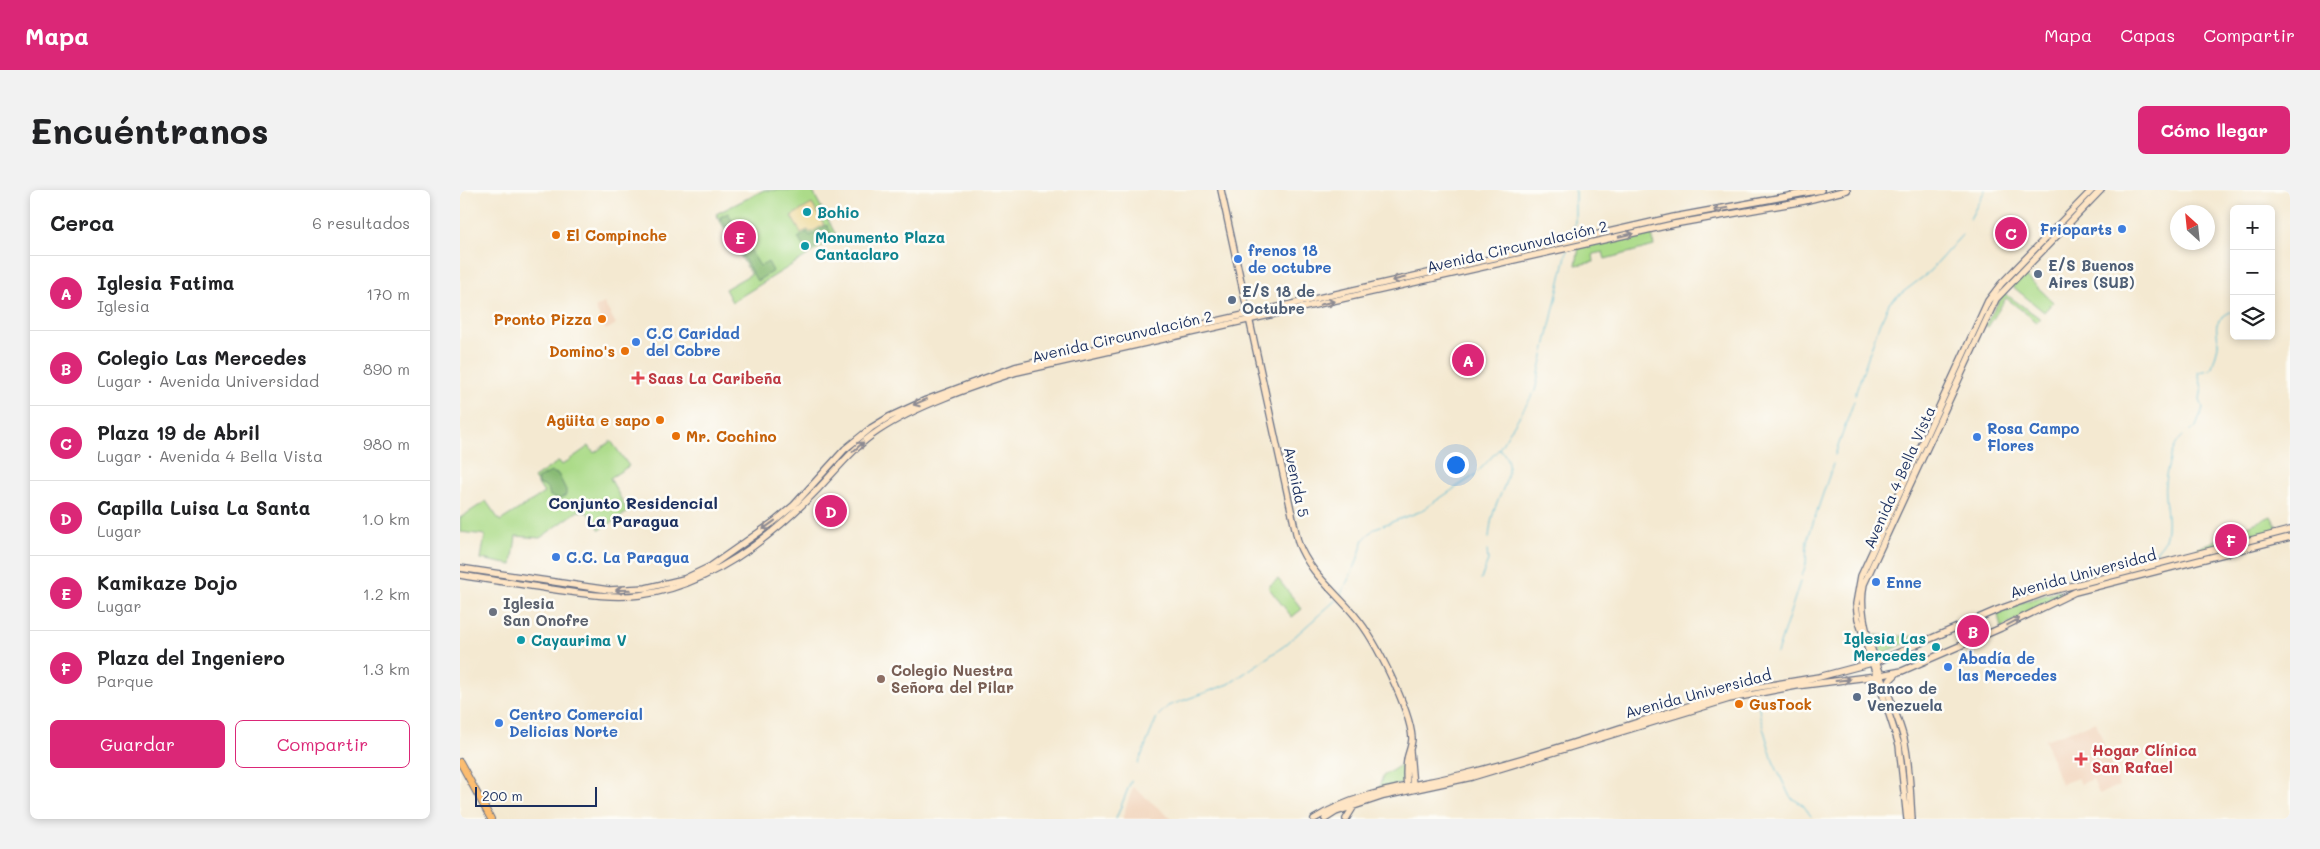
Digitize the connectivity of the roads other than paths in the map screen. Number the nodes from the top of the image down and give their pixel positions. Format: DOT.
graph roads {
  1 [pos="1220,190"];
  2 [pos="1821,190"];
  3 [pos="1847,190"];
  4 [pos="2092,190"];
  5 [pos="2101,190"];
  6 [pos="1248,316"];
  7 [pos="889,424"];
  8 [pos="893,430"];
  9 [pos="841,464"];
  10 [pos="847,468"];
  11 [pos="1896,507"];
  12 [pos="2290,530"];
  13 [pos="2290,537"];
  14 [pos="460,568"];
  15 [pos="460,575"];
  16 [pos="1875,662"];
  17 [pos="1899,671"];
  18 [pos="1879,675"];
  19 [pos="1886,688"];
  20 [pos="1410,751"];
  21 [pos="460,762"];
  22 [pos="1413,769"];
  23 [pos="460,770"];
  24 [pos="1428,781"];
  25 [pos="1410,788"];
  26 [pos="1355,805"];
  27 [pos="487,819"];
  28 [pos="492,819"];
  29 [pos="1314,819"];
  30 [pos="1324,819"];
  31 [pos="1346,819"];
  32 [pos="1907,819"];
  33 [pos="1912,819"];
  1 -- 6 [label="street, Avenida 5"];
  2 -- 6 [label="street, Avenida Circunvalación 2, one-way"];
  6 -- 3 [label="street, Avenida Circunvalación 2, one-way"];
  4 -- 11 [label="street, Avenida 4 Bella Vista"];
  5 -- 11 [label="street, Avenida 4 Bella Vista"];
  6 -- 7 [label="street, Avenida Circunvalación 2"];
  6 -- 14 [label="street, Avenida Circunvalación 2, one-way"];
  6 -- 20 [label="street, Avenida 5"];
  7 -- 8 [label="street"];
  9 -- 7 [label="street, Avenida Circunvalación 2, one-way"];
  9 -- 10 [label="street"];
  9 -- 15 [label="street, Avenida Circunvalación 2"];
  11 -- 16 [label="street, Avenida 4 Bella Vista"];
  12 -- 16 [label="street, Avenida Universidad"];
  17 -- 13 [label="street, Avenida Universidad, one-way"];
  16 -- 18 [label="street, Avenida 4 Bella Vista"];
  16 -- 24 [label="street, Avenida Universidad"];
  17 -- 18 [label="street, Avenida Universidad"];
  17 -- 19 [label="street"];
  18 -- 19 [label="street, Avenida 4 Bella Vista"];
  25 -- 18 [label="street, Avenida Universidad, one-way"];
  18 -- 32 [label="street, Avenida 4 Bella Vista"];
  19 -- 33 [label="street, Avenida 4 Bella Vista"];
  20 -- 22 [label="street, Avenida 5"];
  20 -- 25 [label="street, Avenida 5"];
  21 -- 28 [label="main road"];
  22 -- 24 [label="street"];
  22 -- 25 [label="street, Avenida 5"];
  23 -- 27 [label="main road"];
  24 -- 25 [label="street, Avenida Universidad"];
  25 -- 26 [label="street, Avenida Universidad"];
  25 -- 29 [label="street, Avenida Universidad"];
  26 -- 30 [label="street, Avenida Universidad"];
  26 -- 31 [label="street"];
}
